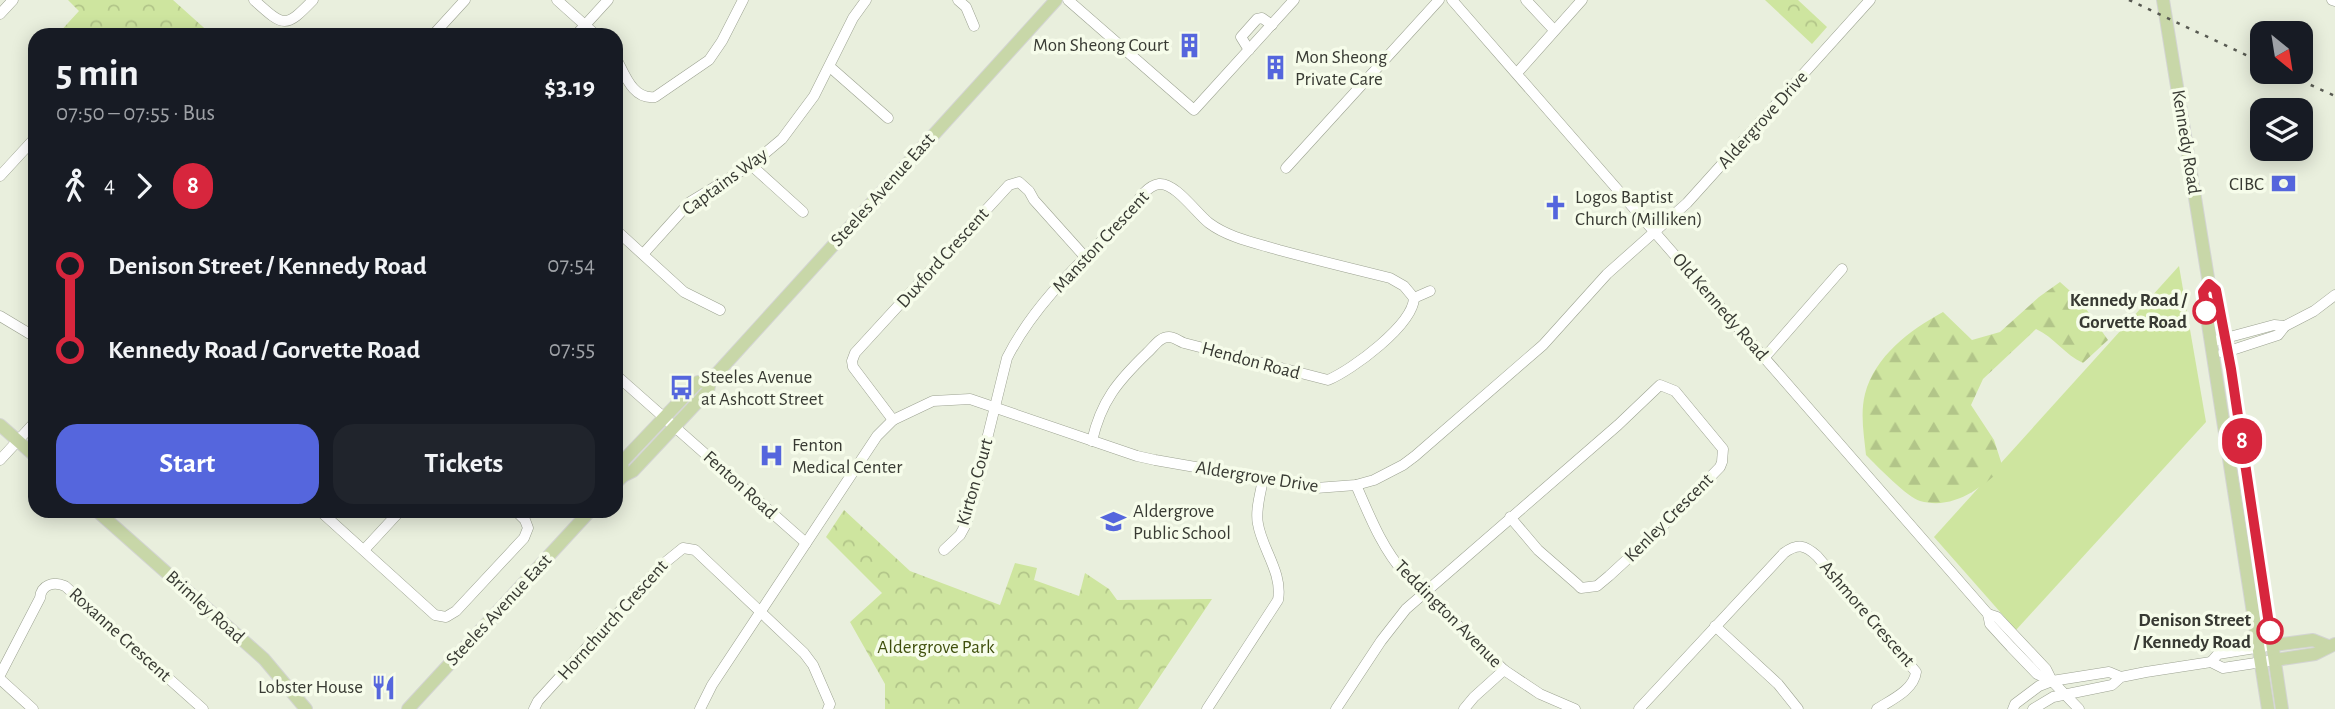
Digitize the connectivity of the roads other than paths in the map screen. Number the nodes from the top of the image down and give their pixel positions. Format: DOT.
graph roads {
  1 [pos="13,0"];
  2 [pos="254,0"];
  3 [pos="313,0"];
  4 [pos="465,0"];
  5 [pos="557,0"];
  6 [pos="608,0"];
  7 [pos="743,0"];
  8 [pos="866,0"];
  9 [pos="958,0"];
  10 [pos="1056,0"];
  11 [pos="1068,0"];
  12 [pos="1294,0"];
  13 [pos="1439,0"];
  14 [pos="1452,0"];
  15 [pos="1526,0"];
  16 [pos="1582,0"];
  17 [pos="1870,0"];
  18 [pos="2163,0"];
  19 [pos="0,14"];
  20 [pos="585,25"];
  21 [pos="1272,25"];
  22 [pos="974,26"];
  23 [pos="439,28"];
  24 [pos="582,28"];
  25 [pos="588,28"];
  26 [pos="1554,30"];
  27 [pos="1249,50"];
  28 [pos="830,67"];
  29 [pos="623,69"];
  30 [pos="1517,73"];
  31 [pos="888,118"];
  32 [pos="28,146"];
  33 [pos="751,164"];
  34 [pos="1286,168"];
  35 [pos="0,176"];
  36 [pos="803,212"];
  37 [pos="1655,232"];
  38 [pos="623,236"];
  39 [pos="643,254"];
  40 [pos="1086,258"];
  41 [pos="1842,269"];
  42 [pos="2209,284"];
  43 [pos="1430,291"];
  44 [pos="2335,295"];
  45 [pos="1414,298"];
  46 [pos="719,310"];
  47 [pos="0,316"];
  48 [pos="28,333"];
  49 [pos="2211,342"];
  50 [pos="2226,345"];
  51 [pos="2213,356"];
  52 [pos="1765,358"];
  53 [pos="623,381"];
  54 [pos="710,381"];
  55 [pos="996,408"];
  56 [pos="664,418"];
  57 [pos="893,420"];
  58 [pos="0,425"];
  59 [pos="674,427"];
  60 [pos="28,431"];
  61 [pos="1092,441"];
  62 [pos="19,442"];
  63 [pos="28,450"];
  64 [pos="0,460"];
  65 [pos="623,461"];
  66 [pos="623,477"];
  67 [pos="1263,479"];
  68 [pos="1356,485"];
  69 [pos="1510,517"];
  70 [pos="105,518"];
  71 [pos="328,518"];
  72 [pos="394,518"];
  73 [pos="523,518"];
  74 [pos="584,518"];
  75 [pos="806,543"];
  76 [pos="364,550"];
  77 [pos="944,550"];
  78 [pos="1424,593"];
  79 [pos="760,612"];
  80 [pos="1715,626"];
  81 [pos="2274,645"];
  82 [pos="2331,645"];
  83 [pos="2258,646"];
  84 [pos="2275,660"];
  85 [pos="2211,662"];
  86 [pos="2261,662"];
  87 [pos="1504,670"];
  88 [pos="0,677"];
  89 [pos="2121,677"];
  90 [pos="2052,681"];
  91 [pos="2087,690"];
  92 [pos="2064,694"];
  93 [pos="33,709"];
  94 [pos="203,709"];
  95 [pos="306,709"];
  96 [pos="408,709"];
  97 [pos="534,709"];
  98 [pos="700,709"];
  99 [pos="828,709"];
  100 [pos="1207,709"];
  101 [pos="1336,709"];
  102 [pos="1464,709"];
  103 [pos="1575,709"];
  104 [pos="1639,709"];
  105 [pos="1798,709"];
  106 [pos="1877,709"];
  107 [pos="2013,709"];
  108 [pos="2033,709"];
  109 [pos="2081,709"];
  110 [pos="2268,709"];
  111 [pos="2282,709"];
  1 -- 19 [label="street"];
  2 -- 3 [label="street"];
  4 -- 23 [label="street"];
  5 -- 20 [label="street"];
  6 -- 20 [label="street"];
  7 -- 29 [label="street"];
  8 -- 28 [label="street, Captains Way"];
  9 -- 22 [label="street"];
  10 -- 54 [label="main road, Steeles Avenue East"];
  11 -- 27 [label="street"];
  12 -- 21 [label="street"];
  13 -- 34 [label="street"];
  14 -- 30 [label="street, Old Kennedy Road"];
  15 -- 26 [label="street"];
  16 -- 26 [label="street"];
  17 -- 37 [label="street, Aldergrove Drive"];
  18 -- 42 [label="main road, Kennedy Road"];
  20 -- 24 [label="street"];
  20 -- 25 [label="street"];
  21 -- 27 [label="street"];
  21 -- 27 [label="street"];
  26 -- 30 [label="street"];
  28 -- 31 [label="street"];
  28 -- 33 [label="street, Captains Way"];
  30 -- 37 [label="street, Old Kennedy Road"];
  32 -- 35 [label="street"];
  33 -- 36 [label="street"];
  33 -- 39 [label="street, Captains Way"];
  37 -- 52 [label="street, Old Kennedy Road"];
  37 -- 68 [label="street, Aldergrove Drive"];
  38 -- 39 [label="street"];
  39 -- 46 [label="street"];
  40 -- 45 [label="street, Manston Crescent"];
  40 -- 55 [label="street, Manston Crescent"];
  40 -- 57 [label="street, Duxford Crescent"];
  41 -- 52 [label="street"];
  42 -- 49 [label="main road, Kennedy Road"];
  42 -- 50 [label="main road, Kennedy Road"];
  43 -- 45 [label="street"];
  44 -- 50 [label="street"];
  45 -- 61 [label="street, Hendon Road"];
  47 -- 48 [label="street"];
  49 -- 50 [label="street"];
  49 -- 51 [label="main road, Kennedy Road"];
  50 -- 51 [label="street"];
  50 -- 81 [label="main road, Kennedy Road"];
  51 -- 83 [label="main road, Kennedy Road"];
  52 -- 90 [label="street, Old Kennedy Road"];
  53 -- 56 [label="street, Fenton Road"];
  54 -- 56 [label="main road, Steeles Avenue East"];
  54 -- 59 [label="main road, Steeles Avenue East"];
  55 -- 57 [label="street, Aldergrove Drive"];
  55 -- 61 [label="street, Aldergrove Drive"];
  55 -- 77 [label="street, Kirton Court"];
  56 -- 59 [label="street, Fenton Road"];
  56 -- 65 [label="main road, Steeles Avenue East"];
  57 -- 75 [label="street, Aldergrove Drive"];
  58 -- 62 [label="main road"];
  59 -- 66 [label="main road, Steeles Avenue East"];
  59 -- 75 [label="street, Fenton Road"];
  60 -- 62 [label="street"];
  61 -- 67 [label="street, Aldergrove Drive"];
  62 -- 63 [label="main road"];
  62 -- 64 [label="street"];
  67 -- 68 [label="street, Aldergrove Drive"];
  67 -- 100 [label="street"];
  68 -- 78 [label="street, Teddington Avenue"];
  69 -- 69 [label="street, Kenley Crescent"];
  69 -- 78 [label="street, Kenley Crescent"];
  70 -- 95 [label="main road, Brimley Road"];
  71 -- 76 [label="street"];
  72 -- 76 [label="street"];
  73 -- 76 [label="street"];
  74 -- 96 [label="main road, Steeles Avenue East"];
  75 -- 79 [label="street, Aldergrove Drive"];
  78 -- 87 [label="street, Teddington Avenue"];
  78 -- 101 [label="street, Kenley Crescent"];
  79 -- 97 [label="street, Hornchurch Crescent"];
  79 -- 98 [label="street, Aldergrove Drive"];
  79 -- 99 [label="street"];
  80 -- 104 [label="street, Ashmore Crescent"];
  80 -- 105 [label="street"];
  80 -- 106 [label="street, Ashmore Crescent"];
  81 -- 82 [label="main road"];
  81 -- 83 [label="street"];
  81 -- 84 [label="main road, Kennedy Road"];
  82 -- 84 [label="main road"];
  83 -- 85 [label="street"];
  83 -- 86 [label="main road, Kennedy Road"];
  84 -- 86 [label="street"];
  84 -- 111 [label="main road, Kennedy Road"];
  85 -- 86 [label="street"];
  85 -- 89 [label="street"];
  86 -- 110 [label="main road, Kennedy Road"];
  87 -- 102 [label="street"];
  87 -- 103 [label="street, Teddington Avenue"];
  88 -- 93 [label="street"];
  88 -- 94 [label="street, Roxanne Crescent"];
  89 -- 90 [label="street"];
  89 -- 91 [label="street"];
  90 -- 92 [label="street, Old Kennedy Road"];
  90 -- 107 [label="street"];
  91 -- 92 [label="street"];
  91 -- 109 [label="street"];
  92 -- 108 [label="street"];
  92 -- 109 [label="street, Old Kennedy Road"];
}
